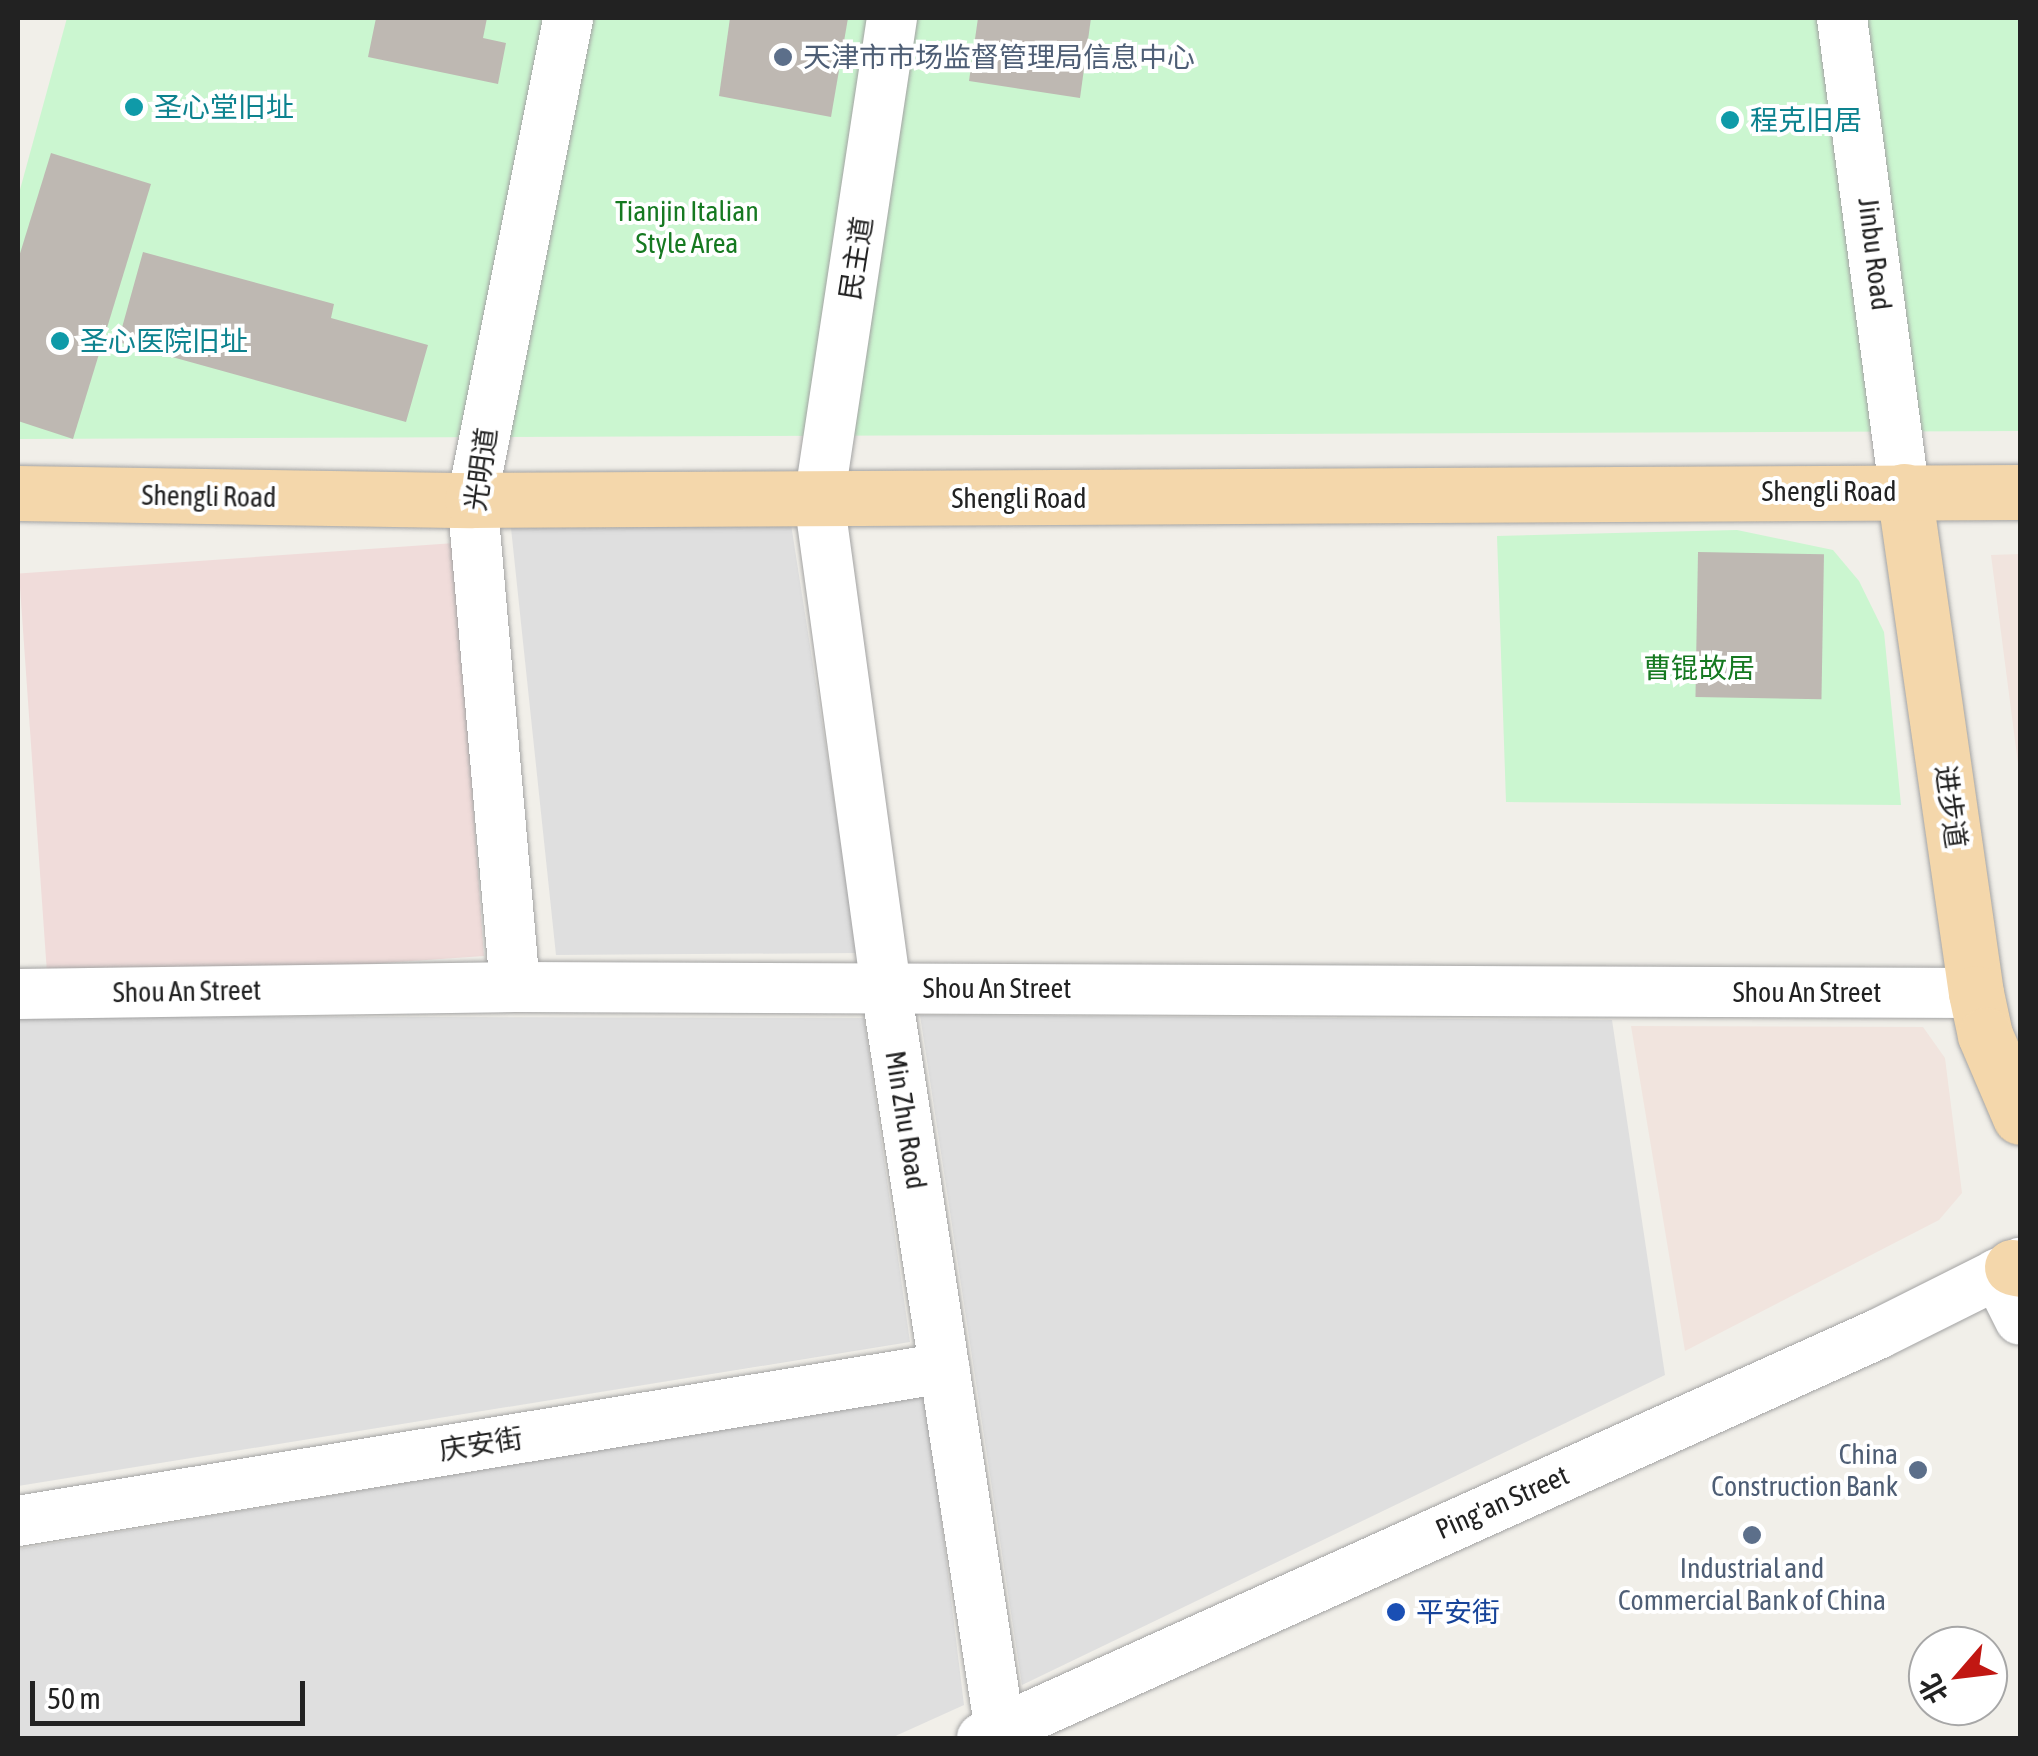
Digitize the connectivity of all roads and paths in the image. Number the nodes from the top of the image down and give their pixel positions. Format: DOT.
graph roads {
  1 [pos="568,18"];
  2 [pos="892,18"];
  3 [pos="1842,18"];
  4 [pos="1904,490"];
  5 [pos="2020,492"];
  6 [pos="18,493"];
  7 [pos="472,500"];
  8 [pos="819,500"];
  9 [pos="515,987"];
  10 [pos="886,988"];
  11 [pos="1976,993"];
  12 [pos="18,994"];
  13 [pos="2020,1117"];
  14 [pos="2013,1268"];
  15 [pos="2020,1320"];
  16 [pos="944,1368"];
  17 [pos="18,1521"];
  18 [pos="994,1736"];
  1 -- 7 [label="street, 光明道"];
  2 -- 8 [label="street, 民主道"];
  3 -- 4 [label="street, Jinbu Road"];
  4 -- 5 [label="main road, Shengli Road"];
  4 -- 8 [label="main road, Shengli Road"];
  4 -- 11 [label="main road, 进步道"];
  6 -- 7 [label="main road, Shengli Road"];
  7 -- 8 [label="main road, Shengli Road"];
  7 -- 9 [label="street, 光明道"];
  8 -- 10 [label="street, Min Zhu Road"];
  9 -- 10 [label="street, Shou An Street"];
  9 -- 12 [label="street, Shou An Street"];
  10 -- 11 [label="street, Shou An Street"];
  10 -- 16 [label="street, Min Zhu Road"];
  11 -- 13 [label="main road, 进步道"];
  14 -- 15 [label="street"];
  14 -- 18 [label="street, Ping'an Street"];
  16 -- 17 [label="street, 庆安街"];
  16 -- 18 [label="street, Min Zhu Road"];
}
